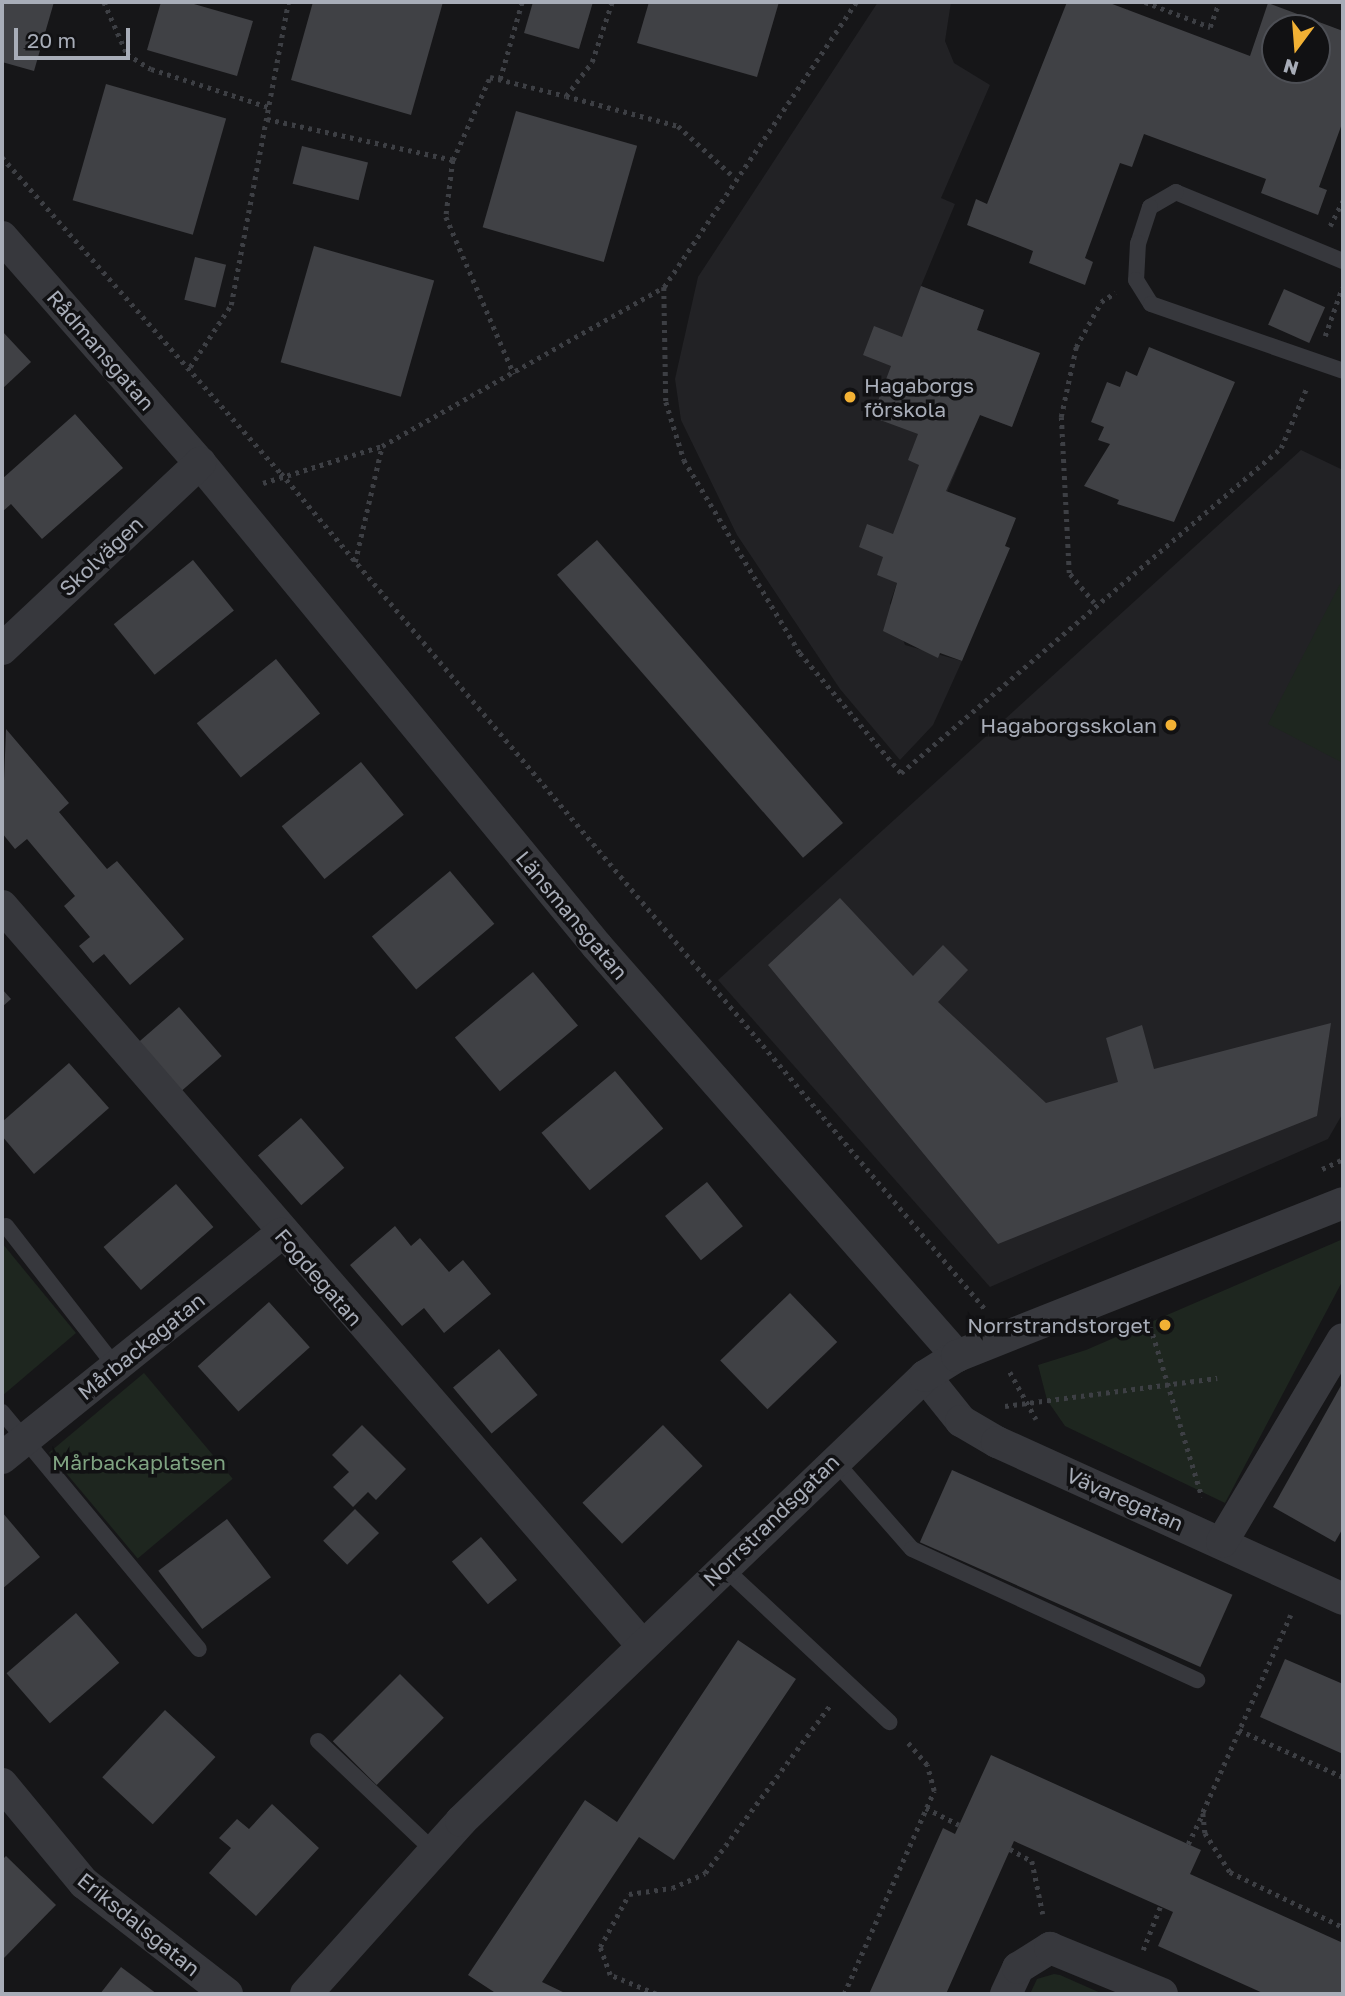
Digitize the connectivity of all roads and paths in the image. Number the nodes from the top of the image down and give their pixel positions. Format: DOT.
graph roads {
  1 [pos="104,2"];
  2 [pos="288,2"];
  3 [pos="522,2"];
  4 [pos="612,2"];
  5 [pos="856,2"];
  6 [pos="1144,2"];
  7 [pos="1219,2"];
  8 [pos="500,79"];
  9 [pos="566,96"];
  10 [pos="269,107"];
  11 [pos="267,119"];
  12 [pos="2,157"];
  13 [pos="453,160"];
  14 [pos="734,177"];
  15 [pos="2,237"];
  16 [pos="1343,261"];
  17 [pos="1136,280"];
  18 [pos="1343,284"];
  19 [pos="664,287"];
  20 [pos="1316,364"];
  21 [pos="190,367"];
  22 [pos="1343,371"];
  23 [pos="514,374"];
  24 [pos="382,446"];
  25 [pos="200,463"];
  26 [pos="281,473"];
  27 [pos="230,500"];
  28 [pos="355,562"];
  29 [pos="1094,603"];
  30 [pos="2,649"];
  31 [pos="2,906"];
  32 [pos="1343,1203"];
  33 [pos="6,1226"];
  34 [pos="281,1234"];
  35 [pos="1144,1307"];
  36 [pos="1343,1339"];
  37 [pos="1001,1344"];
  38 [pos="957,1356"];
  39 [pos="115,1366"];
  40 [pos="925,1376"];
  41 [pos="1217,1378"];
  42 [pos="1168,1384"];
  43 [pos="1022,1401"];
  44 [pos="2,1412"];
  45 [pos="961,1421"];
  46 [pos="1050,1427"];
  47 [pos="12,1450"];
  48 [pos="834,1460"];
  49 [pos="1192,1496"];
  50 [pos="1204,1502"];
  51 [pos="1228,1529"];
  52 [pos="722,1566"];
  53 [pos="1306,1582"];
  54 [pos="1343,1599"];
  55 [pos="641,1644"];
  56 [pos="199,1648"];
  57 [pos="1197,1680"];
  58 [pos="847,1683"];
  59 [pos="889,1722"];
  60 [pos="1239,1730"];
  61 [pos="318,1741"];
  62 [pos="1343,1777"];
  63 [pos="2,1784"];
  64 [pos="926,1808"];
  65 [pos="1203,1813"];
  66 [pos="959,1825"];
  67 [pos="1188,1844"];
  68 [pos="1010,1849"];
  69 [pos="434,1851"];
  70 [pos="1160,1908"];
  71 [pos="1343,1927"];
  72 [pos="1050,1948"];
  73 [pos="1131,1980"];
  74 [pos="227,1994"];
  75 [pos="306,1994"];
  76 [pos="656,1994"];
  77 [pos="844,1994"];
  78 [pos="1006,1994"];
  79 [pos="1162,1994"];
  1 -- 10 [label="path"];
  2 -- 10 [label="path"];
  3 -- 8 [label="path"];
  4 -- 9 [label="path"];
  5 -- 14 [label="path"];
  6 -- 7 [label="path"];
  8 -- 9 [label="path"];
  8 -- 13 [label="path"];
  9 -- 14 [label="path"];
  10 -- 11 [label="path"];
  11 -- 13 [label="path"];
  11 -- 21 [label="path"];
  12 -- 21 [label="path"];
  13 -- 23 [label="path"];
  14 -- 19 [label="path"];
  15 -- 25 [label="street, Rådmansgatan"];
  16 -- 17 [label="lane"];
  17 -- 20 [label="lane"];
  17 -- 29 [label="path"];
  18 -- 20 [label="path"];
  19 -- 23 [label="path"];
  19 -- 29 [label="path"];
  20 -- 22 [label="lane"];
  20 -- 29 [label="path"];
  21 -- 26 [label="path"];
  23 -- 24 [label="path"];
  24 -- 26 [label="path"];
  24 -- 28 [label="path"];
  25 -- 27 [label="street, Länsmansgatan"];
  25 -- 30 [label="street, Skolvägen"];
  26 -- 27 [label="path"];
  26 -- 28 [label="path"];
  27 -- 38 [label="street, Länsmansgatan"];
  28 -- 37 [label="path"];
  31 -- 34 [label="street, Fogdegatan"];
  32 -- 37 [label="street, Norrstrandsgatan"];
  33 -- 39 [label="lane"];
  34 -- 39 [label="street, Mårbackagatan"];
  34 -- 55 [label="street, Fogdegatan"];
  35 -- 42 [label="path"];
  36 -- 51 [label="street"];
  37 -- 38 [label="street, Norrstrandsgatan"];
  37 -- 43 [label="path"];
  38 -- 40 [label="street, Norrstrandsgatan"];
  39 -- 47 [label="street, Mårbackagatan"];
  40 -- 45 [label="street, Vävaregatan"];
  40 -- 48 [label="street, Norrstrandsgatan"];
  41 -- 42 [label="path"];
  42 -- 43 [label="path"];
  42 -- 50 [label="path"];
  43 -- 45 [label="path"];
  43 -- 46 [label="path"];
  44 -- 47 [label="lane"];
  45 -- 51 [label="street, Vävaregatan"];
  47 -- 56 [label="lane"];
  48 -- 52 [label="street, Norrstrandsgatan"];
  48 -- 57 [label="lane"];
  49 -- 50 [label="path"];
  50 -- 51 [label="path"];
  51 -- 53 [label="street, Vävaregatan"];
  52 -- 55 [label="street, Norrstrandsgatan"];
  52 -- 58 [label="lane"];
  53 -- 54 [label="street, Vävaregatan"];
  53 -- 60 [label="path"];
  55 -- 69 [label="street, Norrstrandsgatan"];
  58 -- 59 [label="lane"];
  58 -- 76 [label="path"];
  59 -- 64 [label="path"];
  60 -- 62 [label="path"];
  60 -- 65 [label="path"];
  61 -- 69 [label="lane"];
  63 -- 74 [label="street, Eriksdalsgatan"];
  64 -- 66 [label="path"];
  64 -- 77 [label="path"];
  65 -- 67 [label="path"];
  65 -- 71 [label="path"];
  68 -- 72 [label="path"];
  69 -- 75 [label="street, Norrstrandsgatan"];
  70 -- 73 [label="path"];
  72 -- 73 [label="street"];
  72 -- 78 [label="street"];
  73 -- 79 [label="street"];
}
